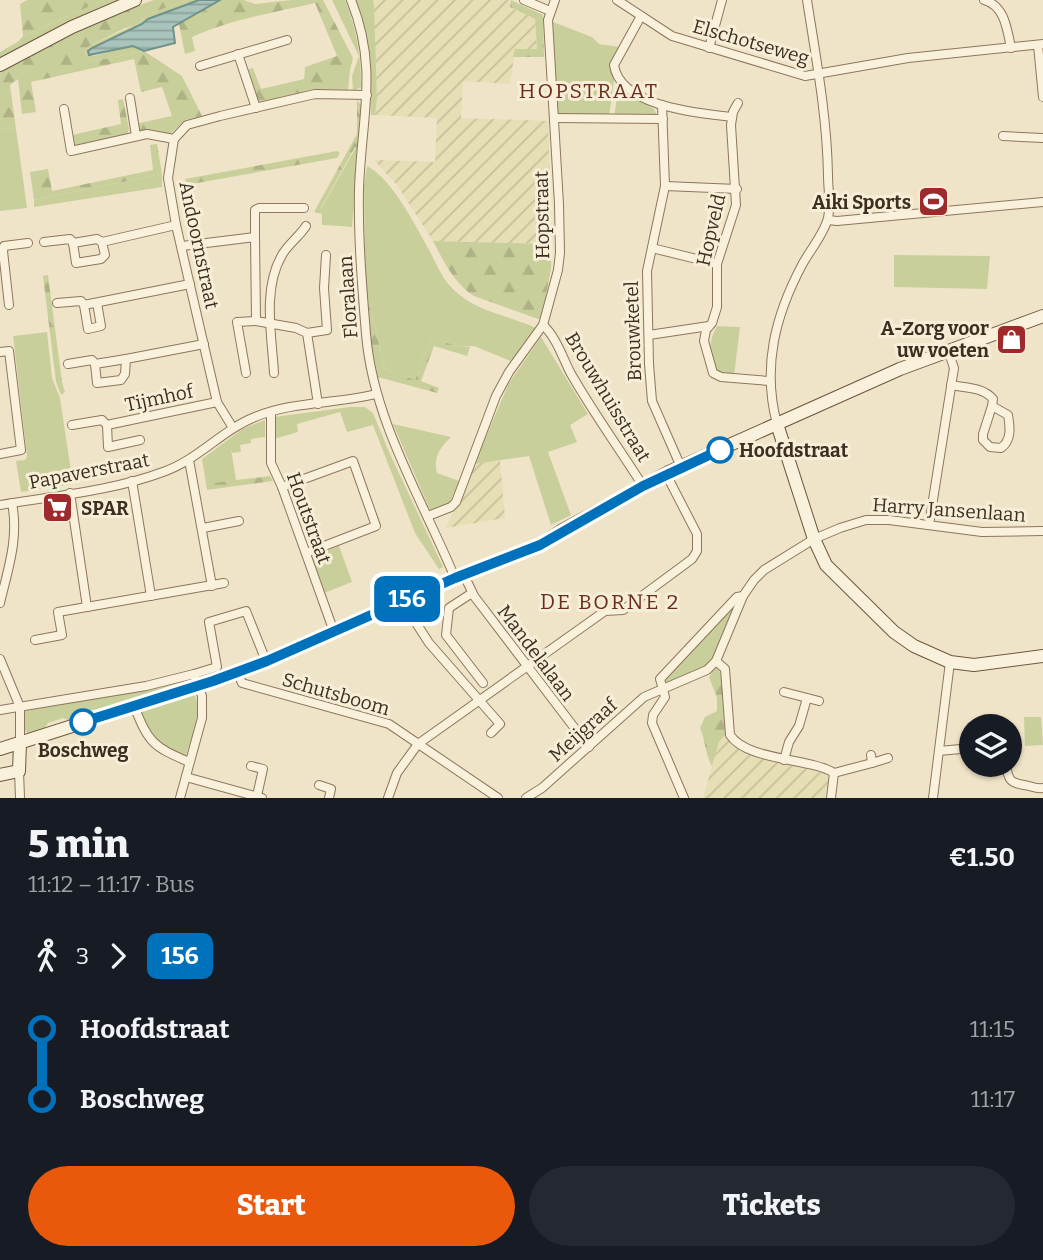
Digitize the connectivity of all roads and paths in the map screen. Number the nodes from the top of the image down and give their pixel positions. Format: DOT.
graph roads {
  1 [pos="135,0"];
  2 [pos="351,0"];
  3 [pos="524,0"];
  4 [pos="555,0"];
  5 [pos="617,0"];
  6 [pos="722,0"];
  7 [pos="807,0"];
  8 [pos="984,0"];
  9 [pos="550,11"];
  10 [pos="641,16"];
  11 [pos="286,40"];
  12 [pos="1041,45"];
  13 [pos="709,48"];
  14 [pos="1011,48"];
  15 [pos="239,54"];
  16 [pos="0,65"];
  17 [pos="200,66"];
  18 [pos="819,75"];
  19 [pos="367,95"];
  20 [pos="1043,97"];
  21 [pos="130,98"];
  22 [pos="738,103"];
  23 [pos="662,105"];
  24 [pos="256,108"];
  25 [pos="64,109"];
  26 [pos="732,117"];
  27 [pos="554,118"];
  28 [pos="663,119"];
  29 [pos="135,136"];
  30 [pos="1003,136"];
  31 [pos="1043,138"];
  32 [pos="174,139"];
  33 [pos="664,186"];
  34 [pos="737,189"];
  35 [pos="1043,202"];
  36 [pos="304,208"];
  37 [pos="828,220"];
  38 [pos="176,225"];
  39 [pos="306,226"];
  40 [pos="255,237"];
  41 [pos="44,242"];
  42 [pos="102,242"];
  43 [pos="28,243"];
  44 [pos="73,243"];
  45 [pos="182,246"];
  46 [pos="652,248"];
  47 [pos="1,251"];
  48 [pos="326,255"];
  49 [pos="717,264"];
  50 [pos="3,270"];
  51 [pos="190,284"];
  52 [pos="57,303"];
  53 [pos="97,303"];
  54 [pos="9,305"];
  55 [pos="84,305"];
  56 [pos="1043,316"];
  57 [pos="256,321"];
  58 [pos="268,322"];
  59 [pos="543,325"];
  60 [pos="709,326"];
  61 [pos="307,333"];
  62 [pos="649,335"];
  63 [pos="204,344"];
  64 [pos="948,350"];
  65 [pos="0,352"];
  66 [pos="126,359"];
  67 [pos="68,363"];
  68 [pos="95,364"];
  69 [pos="246,373"];
  70 [pos="274,373"];
  71 [pos="769,381"];
  72 [pos="951,385"];
  73 [pos="376,394"];
  74 [pos="218,402"];
  75 [pos="318,404"];
  76 [pos="992,406"];
  77 [pos="271,412"];
  78 [pos="777,424"];
  79 [pos="72,425"];
  80 [pos="107,425"];
  81 [pos="233,428"];
  82 [pos="140,440"];
  83 [pos="0,454"];
  84 [pos="189,460"];
  85 [pos="681,467"];
  86 [pos="666,474"];
  87 [pos="132,481"];
  88 [pos="643,486"];
  89 [pos="282,487"];
  90 [pos="70,493"];
  91 [pos="12,503"];
  92 [pos="0,505"];
  93 [pos="428,516"];
  94 [pos="239,521"];
  95 [pos="929,525"];
  96 [pos="202,528"];
  97 [pos="1043,531"];
  98 [pos="814,539"];
  99 [pos="306,553"];
  100 [pos="460,576"];
  101 [pos="224,583"];
  102 [pos="212,586"];
  103 [pos="472,593"];
  104 [pos="151,596"];
  105 [pos="743,597"];
  106 [pos="402,601"];
  107 [pos="0,603"];
  108 [pos="87,607"];
  109 [pos="334,632"];
  110 [pos="35,640"];
  111 [pos="1043,656"];
  112 [pos="0,659"];
  113 [pos="267,661"];
  114 [pos="716,661"];
  115 [pos="950,662"];
  116 [pos="528,668"];
  117 [pos="237,671"];
  118 [pos="195,679"];
  119 [pos="484,683"];
  120 [pos="664,690"];
  121 [pos="785,692"];
  122 [pos="807,698"];
  123 [pos="481,701"];
  124 [pos="819,701"];
  125 [pos="134,706"];
  126 [pos="20,707"];
  127 [pos="0,710"];
  128 [pos="491,733"];
  129 [pos="20,743"];
  130 [pos="418,744"];
  131 [pos="589,747"];
  132 [pos="0,749"];
  133 [pos="959,749"];
  134 [pos="939,751"];
  135 [pos="888,758"];
  136 [pos="784,760"];
  137 [pos="189,762"];
  138 [pos="251,766"];
  139 [pos="19,771"];
  140 [pos="834,773"];
  141 [pos="0,775"];
  142 [pos="186,777"];
  143 [pos="1008,777"];
  144 [pos="318,785"];
  145 [pos="1043,788"];
  146 [pos="239,795"];
  147 [pos="259,797"];
  148 [pos="20,798"];
  149 [pos="180,798"];
  150 [pos="329,798"];
  151 [pos="388,798"];
  152 [pos="498,798"];
  153 [pos="526,798"];
  154 [pos="684,798"];
  155 [pos="831,798"];
  156 [pos="933,798"];
  1 -- 16 [label="street"];
  2 -- 19 [label="street, Floralaan"];
  3 -- 9 [label="street"];
  4 -- 9 [label="street, Hopstraat"];
  5 -- 10 [label="street, Elschotseweg"];
  6 -- 13 [label="street"];
  7 -- 18 [label="street"];
  8 -- 14 [label="street"];
  9 -- 27 [label="street, Hopstraat"];
  10 -- 13 [label="street, Elschotseweg"];
  10 -- 23 [label="street"];
  11 -- 15 [label="street"];
  12 -- 14 [label="street, Elschotseweg"];
  12 -- 20 [label="street"];
  13 -- 18 [label="street, Elschotseweg"];
  14 -- 18 [label="street, Elschotseweg"];
  15 -- 17 [label="street"];
  15 -- 24 [label="street"];
  18 -- 37 [label="street"];
  19 -- 24 [label="street"];
  19 -- 73 [label="street, Floralaan"];
  21 -- 29 [label="street"];
  22 -- 26 [label="street, Hopveld"];
  23 -- 26 [label="street"];
  23 -- 28 [label="street, Brouwketel"];
  24 -- 32 [label="street"];
  25 -- 29 [label="street"];
  26 -- 34 [label="street, Hopveld"];
  27 -- 28 [label="street"];
  27 -- 59 [label="street, Hopstraat"];
  28 -- 33 [label="street, Brouwketel"];
  29 -- 32 [label="street"];
  30 -- 31 [label="street"];
  32 -- 38 [label="street, Andoornstraat"];
  33 -- 34 [label="street"];
  33 -- 46 [label="street, Brouwketel"];
  34 -- 49 [label="street, Hopveld"];
  35 -- 37 [label="street"];
  36 -- 40 [label="street"];
  37 -- 71 [label="street"];
  38 -- 42 [label="street"];
  38 -- 45 [label="street, Andoornstraat"];
  39 -- 58 [label="street"];
  40 -- 45 [label="street"];
  40 -- 57 [label="street"];
  41 -- 44 [label="street"];
  42 -- 44 [label="street"];
  42 -- 44 [label="street"];
  43 -- 47 [label="street"];
  45 -- 51 [label="street, Andoornstraat"];
  46 -- 49 [label="street"];
  46 -- 62 [label="street, Brouwketel"];
  47 -- 50 [label="street"];
  48 -- 61 [label="street"];
  49 -- 60 [label="street, Hopveld"];
  50 -- 54 [label="street"];
  51 -- 53 [label="street"];
  51 -- 63 [label="street, Andoornstraat"];
  52 -- 55 [label="street"];
  53 -- 55 [label="street"];
  53 -- 55 [label="street"];
  56 -- 64 [label="street"];
  57 -- 58 [label="street"];
  57 -- 69 [label="street"];
  58 -- 61 [label="street"];
  58 -- 70 [label="street"];
  59 -- 88 [label="street, Brouwhuisstraat"];
  59 -- 93 [label="street, Hopstraat"];
  60 -- 62 [label="street"];
  60 -- 71 [label="street, Hopveld"];
  61 -- 75 [label="street"];
  62 -- 85 [label="street, Brouwketel"];
  63 -- 66 [label="street"];
  63 -- 74 [label="street, Andoornstraat"];
  64 -- 72 [label="street"];
  64 -- 78 [label="street"];
  65 -- 83 [label="street"];
  66 -- 68 [label="street"];
  66 -- 68 [label="street"];
  67 -- 68 [label="street"];
  71 -- 78 [label="street"];
  72 -- 76 [label="street"];
  72 -- 95 [label="street"];
  73 -- 75 [label="street, Papaverstraat"];
  73 -- 93 [label="street, Floralaan"];
  74 -- 80 [label="street, Tijmhof"];
  74 -- 81 [label="street, Andoornstraat"];
  75 -- 77 [label="street, Papaverstraat"];
  76 -- 76 [label="street"];
  77 -- 81 [label="street, Papaverstraat"];
  77 -- 89 [label="street, Houtstraat"];
  78 -- 85 [label="street"];
  78 -- 98 [label="street"];
  79 -- 80 [label="street, Tijmhof"];
  80 -- 82 [label="street, Tijmhof"];
  81 -- 84 [label="street, Papaverstraat"];
  84 -- 87 [label="street, Papaverstraat"];
  84 -- 96 [label="street"];
  85 -- 86 [label="street"];
  86 -- 88 [label="street"];
  86 -- 116 [label="street"];
  87 -- 90 [label="street, Papaverstraat"];
  87 -- 104 [label="street"];
  88 -- 100 [label="street"];
  89 -- 99 [label="street, Houtstraat"];
  89 -- 99 [label="street"];
  90 -- 91 [label="street, Papaverstraat"];
  90 -- 108 [label="street"];
  91 -- 92 [label="street, Papaverstraat"];
  91 -- 107 [label="street"];
  93 -- 100 [label="street, Floralaan"];
  94 -- 96 [label="street"];
  95 -- 97 [label="street, Harry Jansenlaan"];
  95 -- 98 [label="street, Harry Jansenlaan"];
  96 -- 102 [label="street"];
  98 -- 105 [label="street"];
  98 -- 115 [label="street"];
  99 -- 109 [label="street, Houtstraat"];
  100 -- 103 [label="street, Mandelalaan"];
  100 -- 106 [label="street"];
  101 -- 102 [label="street"];
  102 -- 104 [label="street"];
  103 -- 116 [label="street, Mandelalaan"];
  103 -- 119 [label="street"];
  104 -- 108 [label="street"];
  105 -- 114 [label="street"];
  105 -- 120 [label="street"];
  106 -- 109 [label="street"];
  106 -- 123 [label="street"];
  108 -- 110 [label="street"];
  109 -- 113 [label="street"];
  111 -- 115 [label="street"];
  112 -- 126 [label="street"];
  113 -- 117 [label="street"];
  113 -- 118 [label="street"];
  114 -- 120 [label="street, Meijgraaf"];
  114 -- 136 [label="street"];
  115 -- 134 [label="street"];
  116 -- 123 [label="street"];
  116 -- 131 [label="street, Mandelalaan"];
  117 -- 118 [label="street"];
  117 -- 130 [label="street, Schutsboom"];
  118 -- 125 [label="street"];
  118 -- 126 [label="street"];
  118 -- 137 [label="street"];
  120 -- 131 [label="street, Meijgraaf"];
  120 -- 154 [label="street"];
  121 -- 122 [label="street"];
  122 -- 124 [label="street"];
  122 -- 136 [label="street"];
  123 -- 128 [label="street"];
  123 -- 130 [label="street"];
  125 -- 129 [label="street"];
  125 -- 137 [label="street"];
  126 -- 127 [label="street"];
  126 -- 129 [label="street"];
  129 -- 132 [label="street"];
  129 -- 139 [label="street"];
  130 -- 151 [label="street"];
  130 -- 152 [label="street, Schutsboom"];
  131 -- 153 [label="street, Meijgraaf"];
  133 -- 134 [label="street"];
  134 -- 156 [label="street"];
  135 -- 140 [label="street"];
  136 -- 140 [label="street"];
  137 -- 142 [label="street"];
  138 -- 147 [label="street"];
  139 -- 141 [label="street"];
  139 -- 148 [label="street"];
  140 -- 155 [label="street"];
  142 -- 146 [label="street"];
  142 -- 149 [label="street"];
  143 -- 145 [label="street"];
  144 -- 150 [label="street"];
  146 -- 147 [label="street"];
}
